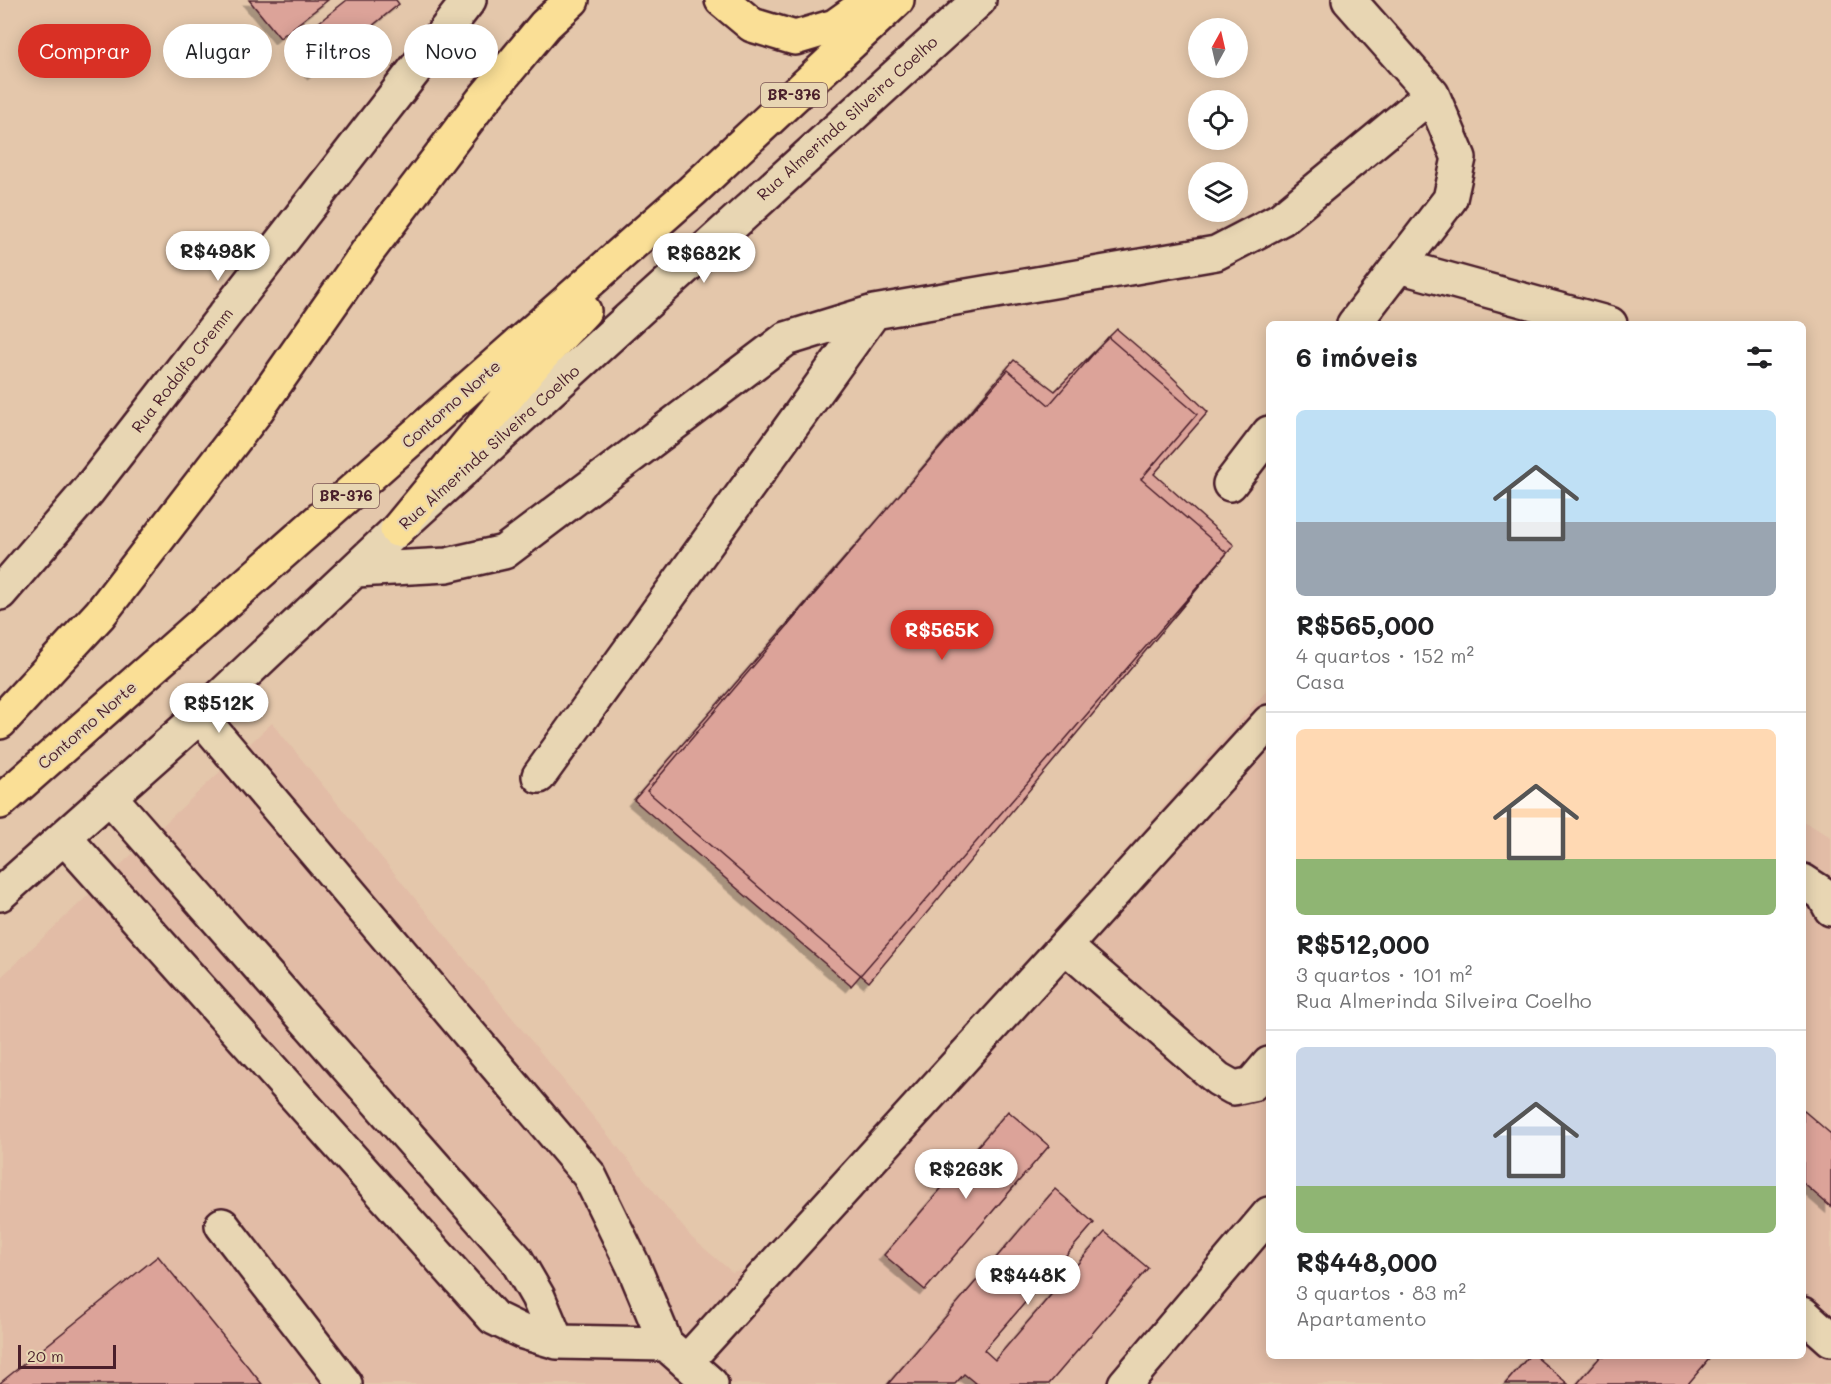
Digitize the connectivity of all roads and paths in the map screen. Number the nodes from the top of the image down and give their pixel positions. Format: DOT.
graph roads {
  1 [pos="469,0"];
  2 [pos="572,0"];
  3 [pos="722,0"];
  4 [pos="872,0"];
  5 [pos="897,0"];
  6 [pos="978,0"];
  7 [pos="1349,0"];
  8 [pos="1432,94"];
  9 [pos="692,191"];
  10 [pos="1399,266"];
  11 [pos="874,312"];
  12 [pos="1356,321"];
  13 [pos="1599,321"];
  14 [pos="1266,437"];
  15 [pos="1230,484"];
  16 [pos="397,530"];
  17 [pos="356,570"];
  18 [pos="0,593"];
  19 [pos="200,716"];
  20 [pos="0,722"];
  21 [pos="1266,725"];
  22 [pos="539,776"];
  23 [pos="110,797"];
  24 [pos="0,802"];
  25 [pos="64,837"];
  26 [pos="1806,883"];
  27 [pos="0,894"];
  28 [pos="1831,909"];
  29 [pos="1065,946"];
  30 [pos="1266,1068"];
  31 [pos="1266,1218"];
  32 [pos="222,1225"];
  33 [pos="1806,1317"];
  34 [pos="1831,1338"];
  35 [pos="557,1342"];
  36 [pos="676,1353"];
  37 [pos="345,1384"];
  38 [pos="711,1384"];
  39 [pos="1125,1384"];
  1 -- 18 [label="street, Rua Rodolfo Cremm"];
  2 -- 20 [label="highway"];
  3 -- 4 [label="highway"];
  5 -- 9 [label="highway, Contorno Norte / BR-376"];
  6 -- 16 [label="street, Rua Almerinda Silveira Coelho"];
  7 -- 8 [label="street"];
  8 -- 10 [label="street"];
  8 -- 11 [label="street"];
  9 -- 16 [label="highway"];
  9 -- 24 [label="highway, Contorno Norte / BR-376"];
  10 -- 12 [label="street"];
  10 -- 13 [label="street"];
  11 -- 17 [label="street"];
  11 -- 22 [label="street"];
  14 -- 15 [label="street"];
  16 -- 17 [label="street, Rua Almerinda Silveira Coelho"];
  17 -- 19 [label="street, Rua Almerinda Silveira Coelho"];
  19 -- 23 [label="street, Rua Almerinda Silveira Coelho"];
  19 -- 36 [label="street"];
  21 -- 29 [label="street"];
  23 -- 25 [label="street, Rua Almerinda Silveira Coelho"];
  23 -- 35 [label="street"];
  25 -- 27 [label="street, Rua Almerinda Silveira Coelho"];
  25 -- 35 [label="street"];
  26 -- 28 [label="street"];
  29 -- 30 [label="street"];
  29 -- 36 [label="street"];
  31 -- 39 [label="street"];
  32 -- 37 [label="street"];
  33 -- 34 [label="street"];
  35 -- 36 [label="street"];
  36 -- 38 [label="street"];
}
